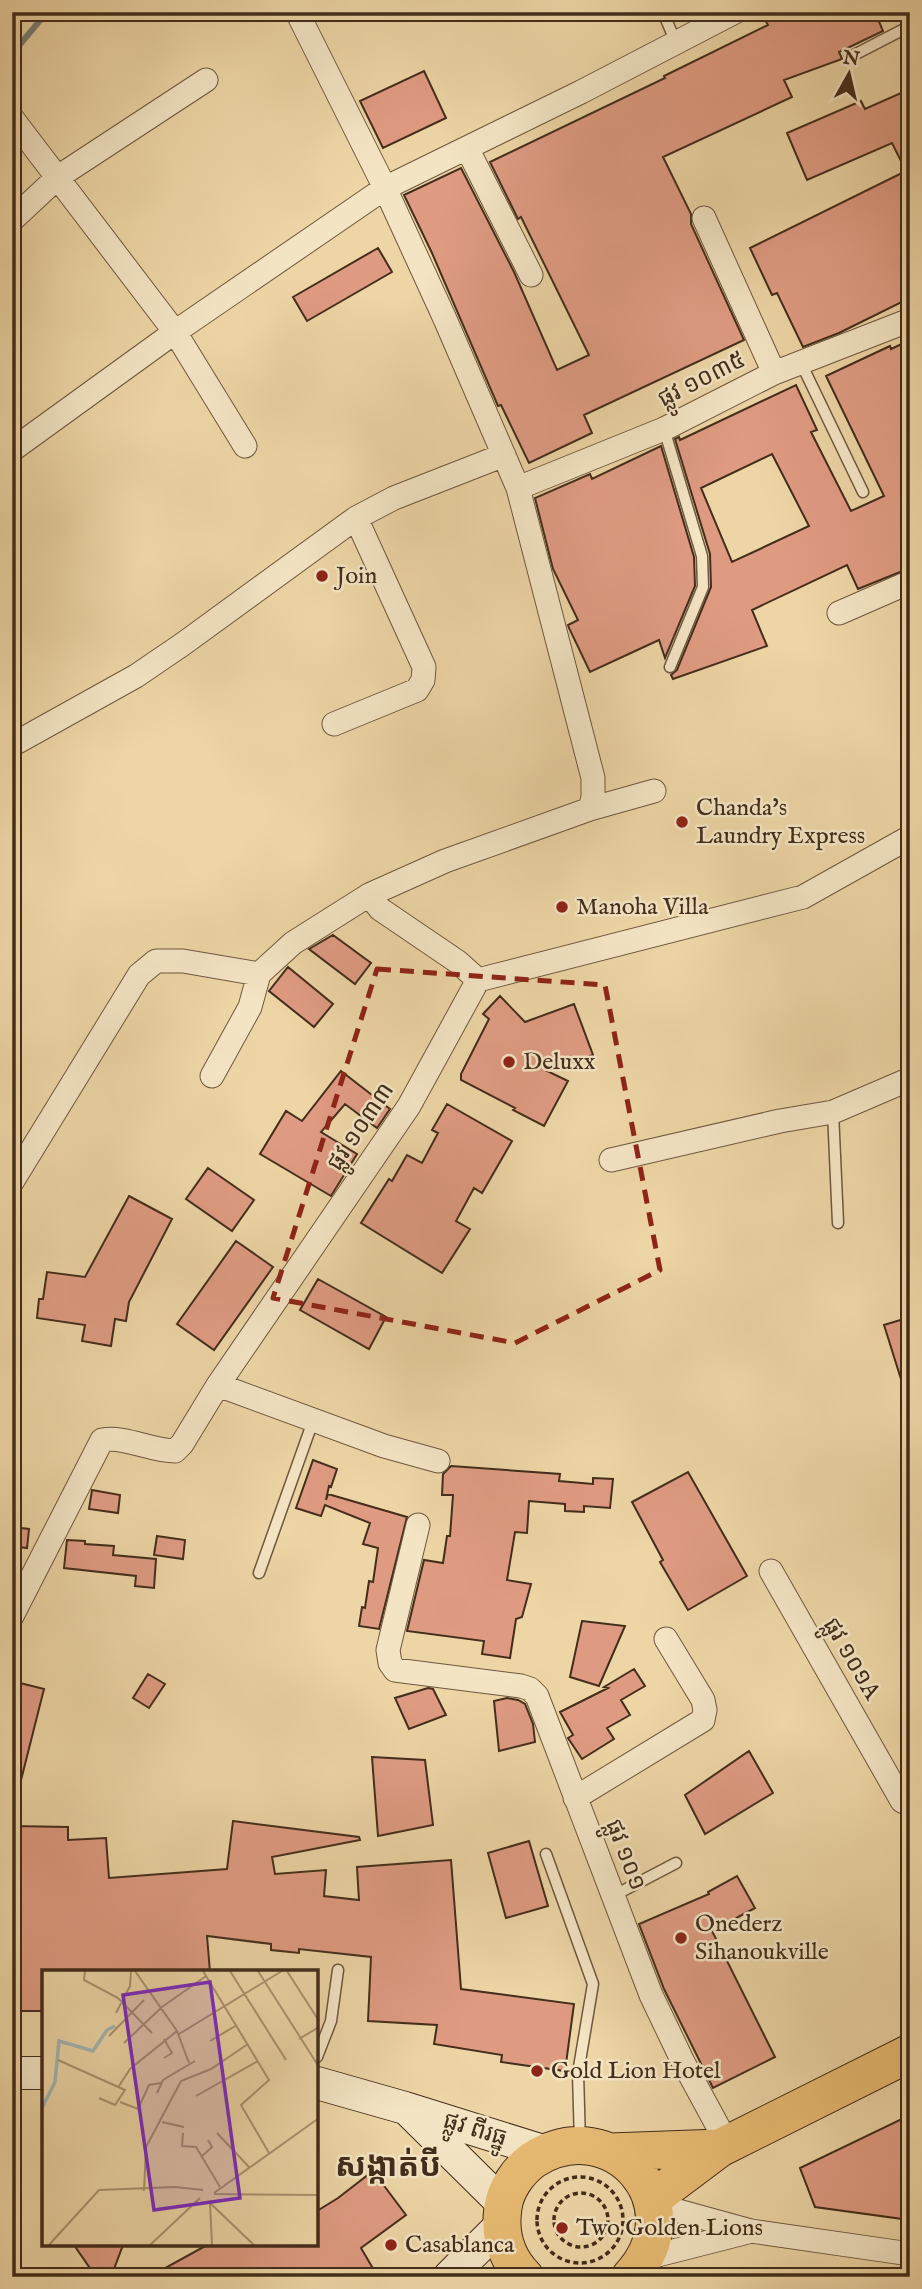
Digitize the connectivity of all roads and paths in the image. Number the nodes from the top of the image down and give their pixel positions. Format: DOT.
graph roads {
  1 [pos="297,12"];
  2 [pos="663,12"];
  3 [pos="735,12"];
  4 [pos="910,26"];
  5 [pos="676,43"];
  6 [pos="850,57"];
  7 [pos="206,80"];
  8 [pos="12,118"];
  9 [pos="467,148"];
  10 [pos="58,177"];
  11 [pos="385,188"];
  12 [pos="704,218"];
  13 [pos="12,220"];
  14 [pos="531,275"];
  15 [pos="910,320"];
  16 [pos="175,332"];
  17 [pos="802,363"];
  18 [pos="774,373"];
  19 [pos="664,429"];
  20 [pos="245,446"];
  21 [pos="12,450"];
  22 [pos="504,454"];
  23 [pos="518,488"];
  24 [pos="863,492"];
  25 [pos="356,518"];
  26 [pos="910,582"];
  27 [pos="839,613"];
  28 [pos="670,667"];
  29 [pos="334,724"];
  30 [pos="12,745"];
  31 [pos="654,791"];
  32 [pos="590,808"];
  33 [pos="910,837"];
  34 [pos="369,895"];
  35 [pos="259,974"];
  36 [pos="478,980"];
  37 [pos="212,1076"];
  38 [pos="910,1079"];
  39 [pos="833,1112"];
  40 [pos="611,1160"];
  41 [pos="12,1182"];
  42 [pos="838,1223"];
  43 [pos="218,1385"];
  44 [pos="313,1421"];
  45 [pos="439,1461"];
  46 [pos="418,1525"];
  47 [pos="771,1571"];
  48 [pos="259,1573"];
  49 [pos="12,1616"];
  50 [pos="666,1639"];
  51 [pos="575,1798"];
  52 [pos="910,1805"];
  53 [pos="546,1854"];
  54 [pos="676,1863"];
  55 [pos="613,1896"];
  56 [pos="338,1970"];
  57 [pos="910,2053"];
  58 [pos="318,2054"];
  59 [pos="12,2073"];
  60 [pos="42,2073"];
  61 [pos="318,2083"];
  62 [pos="405,2108"];
  63 [pos="724,2146"];
  64 [pos="586,2159"];
  65 [pos="599,2200"];
  66 [pos="652,2201"];
  67 [pos="502,2214"];
  68 [pos="751,2231"];
  69 [pos="910,2254"];
  70 [pos="642,2268"];
  71 [pos="449,2277"];
  72 [pos="525,2277"];
  1 -- 11 [label="street"];
  2 -- 5 [label="lane"];
  3 -- 5 [label="street"];
  4 -- 6 [label="lane"];
  5 -- 9 [label="street"];
  7 -- 10 [label="street"];
  8 -- 10 [label="street"];
  9 -- 11 [label="street"];
  9 -- 14 [label="street"];
  10 -- 13 [label="street"];
  10 -- 16 [label="street"];
  11 -- 16 [label="street"];
  11 -- 22 [label="street"];
  12 -- 18 [label="street"];
  15 -- 17 [label="street, ផ្លូវ ១០៣៥"];
  16 -- 20 [label="street"];
  16 -- 21 [label="street"];
  17 -- 18 [label="street, ផ្លូវ ១០៣៥"];
  17 -- 24 [label="lane"];
  18 -- 19 [label="street, ផ្លូវ ១០៣៥"];
  19 -- 23 [label="street, ផ្លូវ ១០៣៥"];
  19 -- 28 [label="lane"];
  22 -- 23 [label="street"];
  22 -- 25 [label="street"];
  23 -- 32 [label="street"];
  25 -- 29 [label="street"];
  25 -- 30 [label="street"];
  26 -- 27 [label="street"];
  31 -- 32 [label="street"];
  32 -- 34 [label="street"];
  33 -- 36 [label="street"];
  34 -- 35 [label="street"];
  34 -- 36 [label="street"];
  35 -- 37 [label="street"];
  35 -- 41 [label="street"];
  36 -- 43 [label="street, ផ្លូវ ១០៣៣"];
  38 -- 39 [label="street"];
  39 -- 40 [label="street"];
  39 -- 42 [label="lane"];
  43 -- 44 [label="street"];
  43 -- 49 [label="street, ផ្លូវ ១០៣៣"];
  44 -- 45 [label="street"];
  44 -- 48 [label="lane"];
  46 -- 51 [label="street, ផ្លូវ ១០១"];
  47 -- 52 [label="street, ផ្លូវ ១០១A"];
  50 -- 51 [label="street"];
  51 -- 55 [label="street, ផ្លូវ ១០១"];
  53 -- 64 [label="lane"];
  54 -- 55 [label="lane"];
  55 -- 63 [label="street, ផ្លូវ ១០១"];
  56 -- 58 [label="lane"];
  57 -- 63 [label="main road"];
  59 -- 60 [label="main road"];
  61 -- 62 [label="main road, ផ្លូវ ពីរធ្នូ"];
  62 -- 64 [label="main road, ផ្លូវ ពីរធ្នូ"];
  62 -- 67 [label="main road, ផ្លូវ ពីរធ្នូ"];
  63 -- 64 [label="main road"];
  63 -- 66 [label="main road"];
  64 -- 64 [label="path"];
  64 -- 66 [label="main road"];
  64 -- 67 [label="main road"];
  65 -- 65 [label="path"];
  66 -- 68 [label="street"];
  66 -- 70 [label="main road"];
  67 -- 71 [label="main road"];
  67 -- 72 [label="main road"];
  68 -- 69 [label="street"];
  68 -- 70 [label="street"];
}
